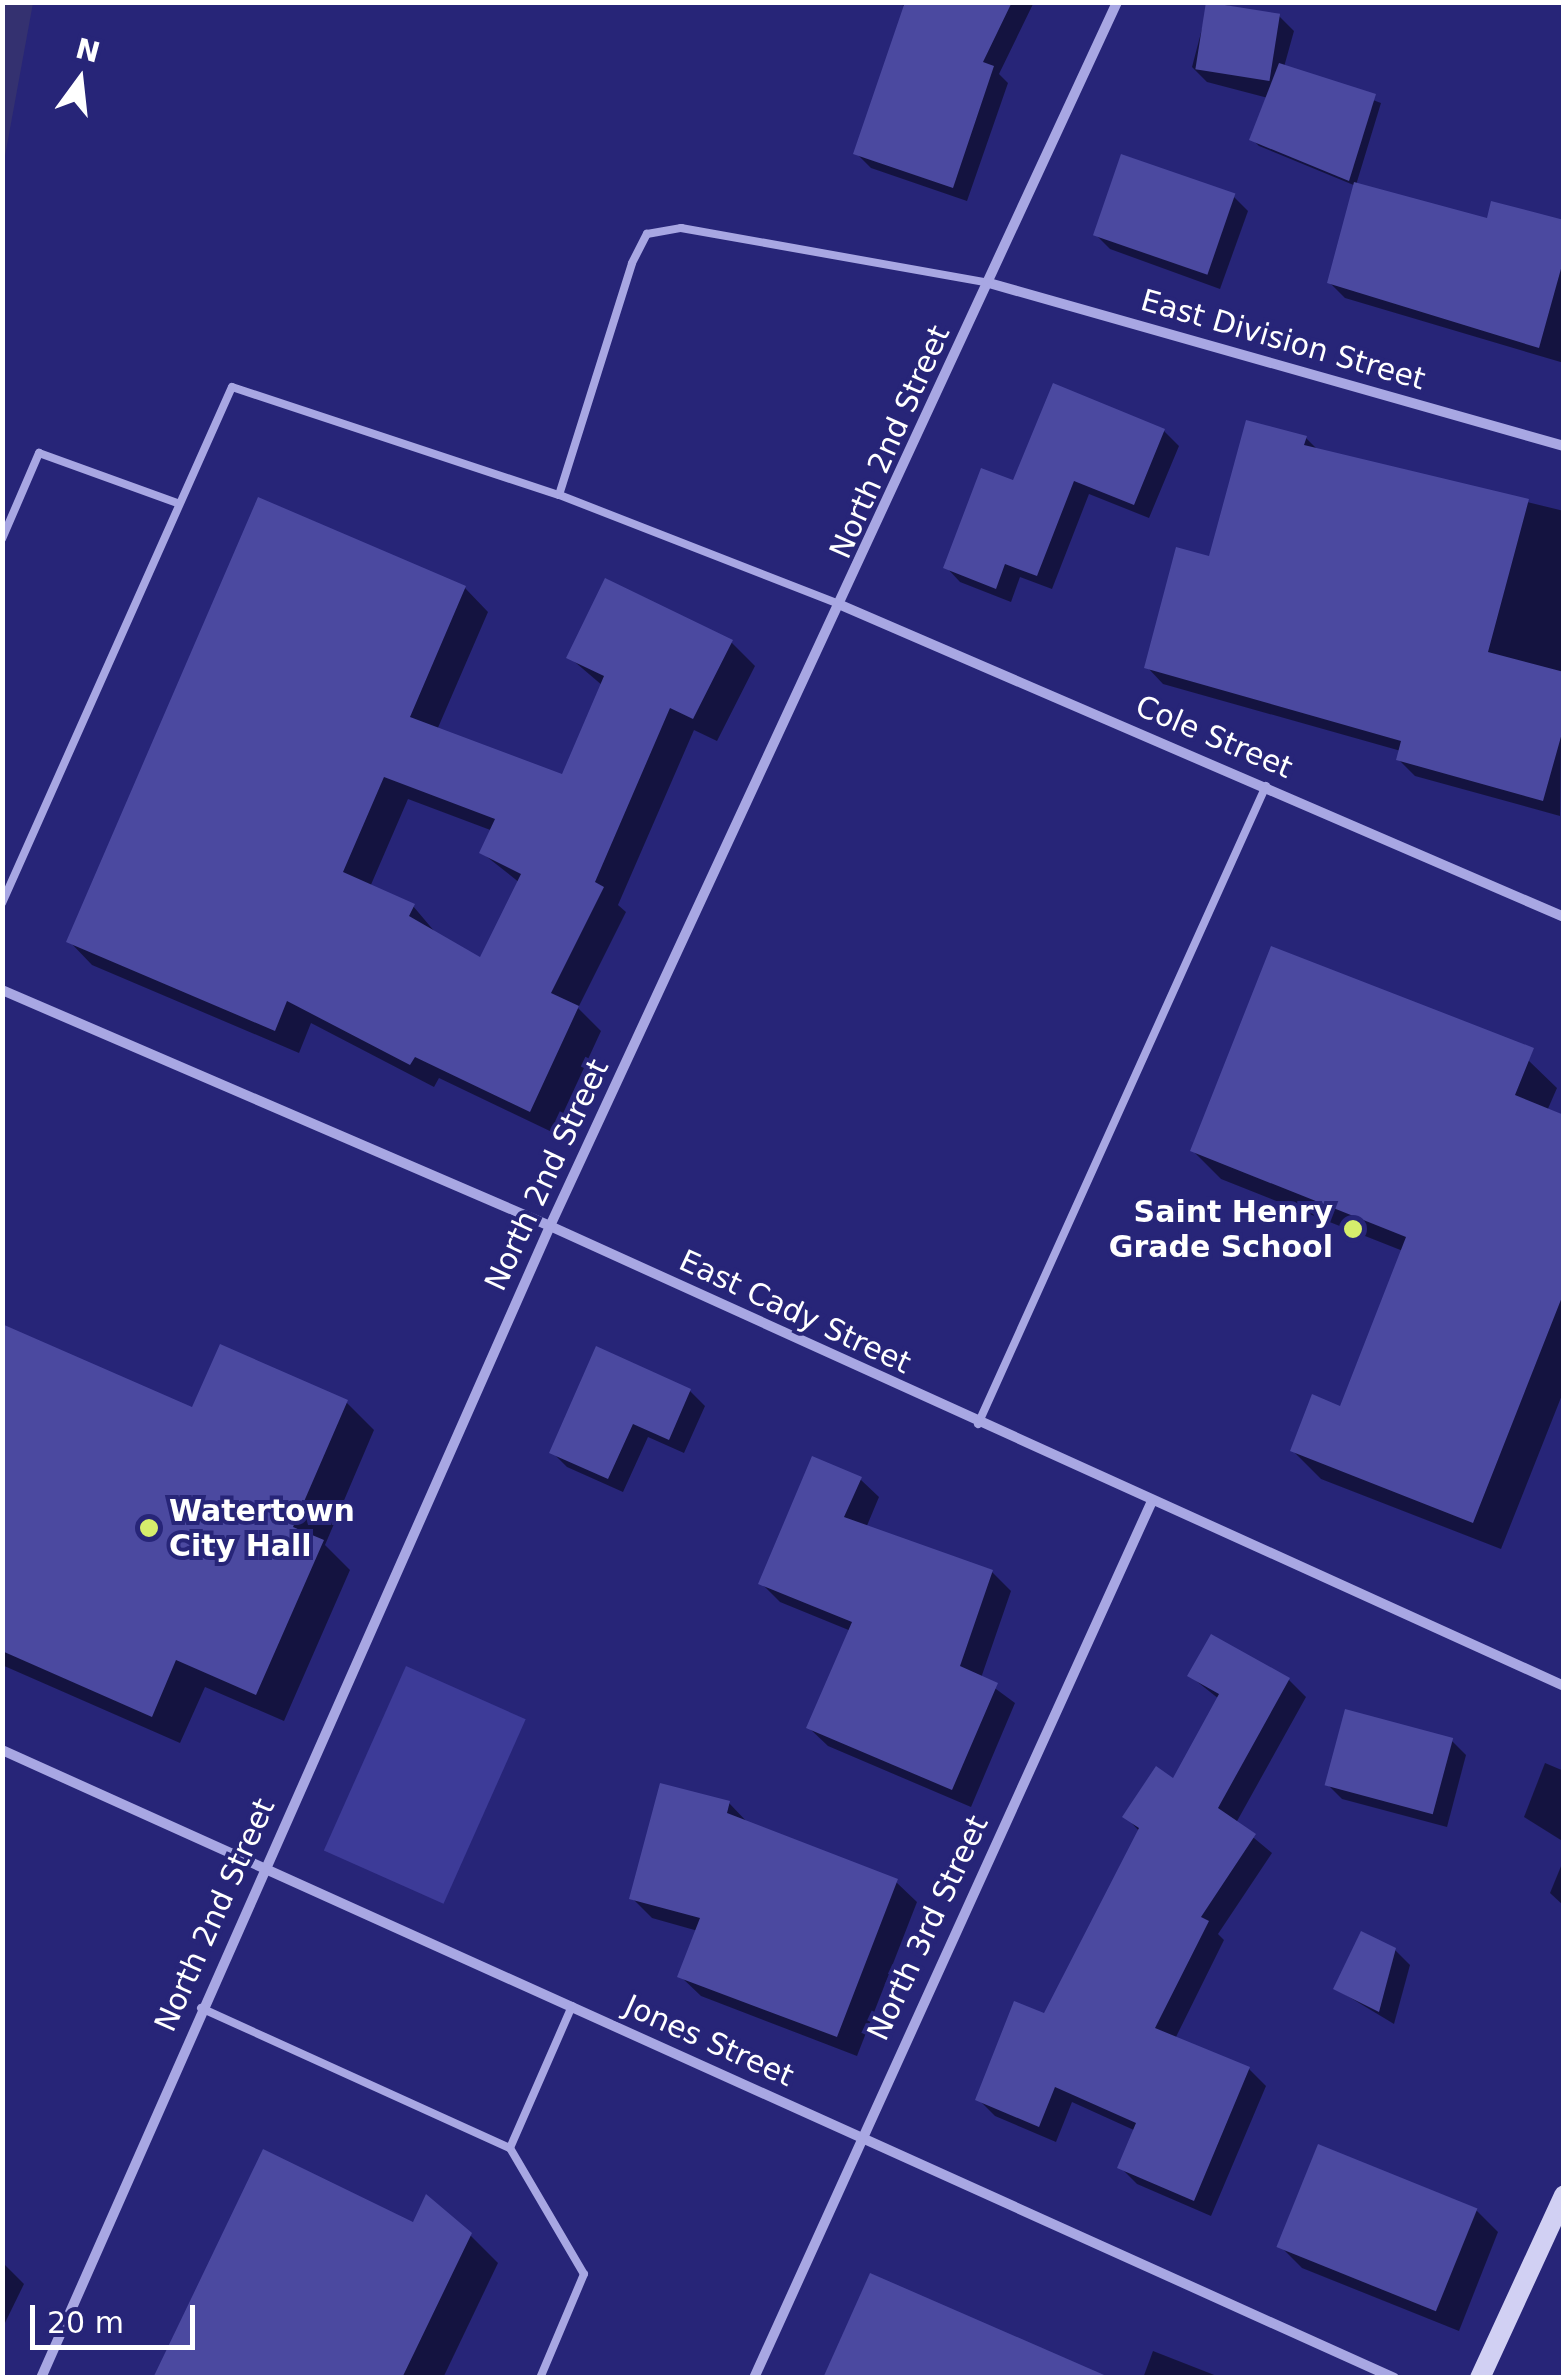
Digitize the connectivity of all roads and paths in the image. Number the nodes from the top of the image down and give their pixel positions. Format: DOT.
graph roads {
  1 [pos="1117,2"];
  2 [pos="989,282"];
  3 [pos="1564,446"];
  4 [pos="559,495"];
  5 [pos="176,503"];
  6 [pos="2,539"];
  7 [pos="843,606"];
  8 [pos="1266,786"];
  9 [pos="2,903"];
  10 [pos="1564,917"];
  11 [pos="2,990"];
  12 [pos="550,1226"];
  13 [pos="978,1424"];
  14 [pos="1152,1501"];
  15 [pos="1564,1686"];
  16 [pos="2,1750"];
  17 [pos="262,1866"];
  18 [pos="572,2006"];
  19 [pos="201,2008"];
  20 [pos="859,2136"];
  21 [pos="510,2148"];
  22 [pos="1564,2195"];
  23 [pos="41,2378"];
  24 [pos="540,2378"];
  25 [pos="754,2378"];
  26 [pos="1394,2378"];
  27 [pos="1480,2378"];
  1 -- 2 [label="street, North 2nd Street"];
  2 -- 3 [label="street, East Division Street"];
  2 -- 4 [label="lane"];
  2 -- 7 [label="street, North 2nd Street"];
  4 -- 5 [label="lane"];
  4 -- 7 [label="lane"];
  5 -- 6 [label="lane"];
  5 -- 9 [label="lane"];
  7 -- 8 [label="street, Cole Street"];
  7 -- 12 [label="street, North 2nd Street"];
  8 -- 10 [label="street, Cole Street"];
  8 -- 13 [label="lane"];
  11 -- 12 [label="street, East Cady Street"];
  12 -- 13 [label="street, East Cady Street"];
  12 -- 17 [label="street, North 2nd Street"];
  13 -- 14 [label="street, East Cady Street"];
  14 -- 15 [label="street, East Cady Street"];
  14 -- 20 [label="street, North 3rd Street"];
  16 -- 17 [label="street, Jones Street"];
  17 -- 18 [label="street, Jones Street"];
  17 -- 19 [label="street, North 2nd Street"];
  18 -- 20 [label="street, Jones Street"];
  18 -- 21 [label="lane"];
  19 -- 21 [label="lane"];
  19 -- 23 [label="street, North 2nd Street"];
  20 -- 25 [label="street, North 3rd Street"];
  20 -- 26 [label="street, Jones Street"];
  21 -- 24 [label="lane"];
  22 -- 27 [label="street"];
}
